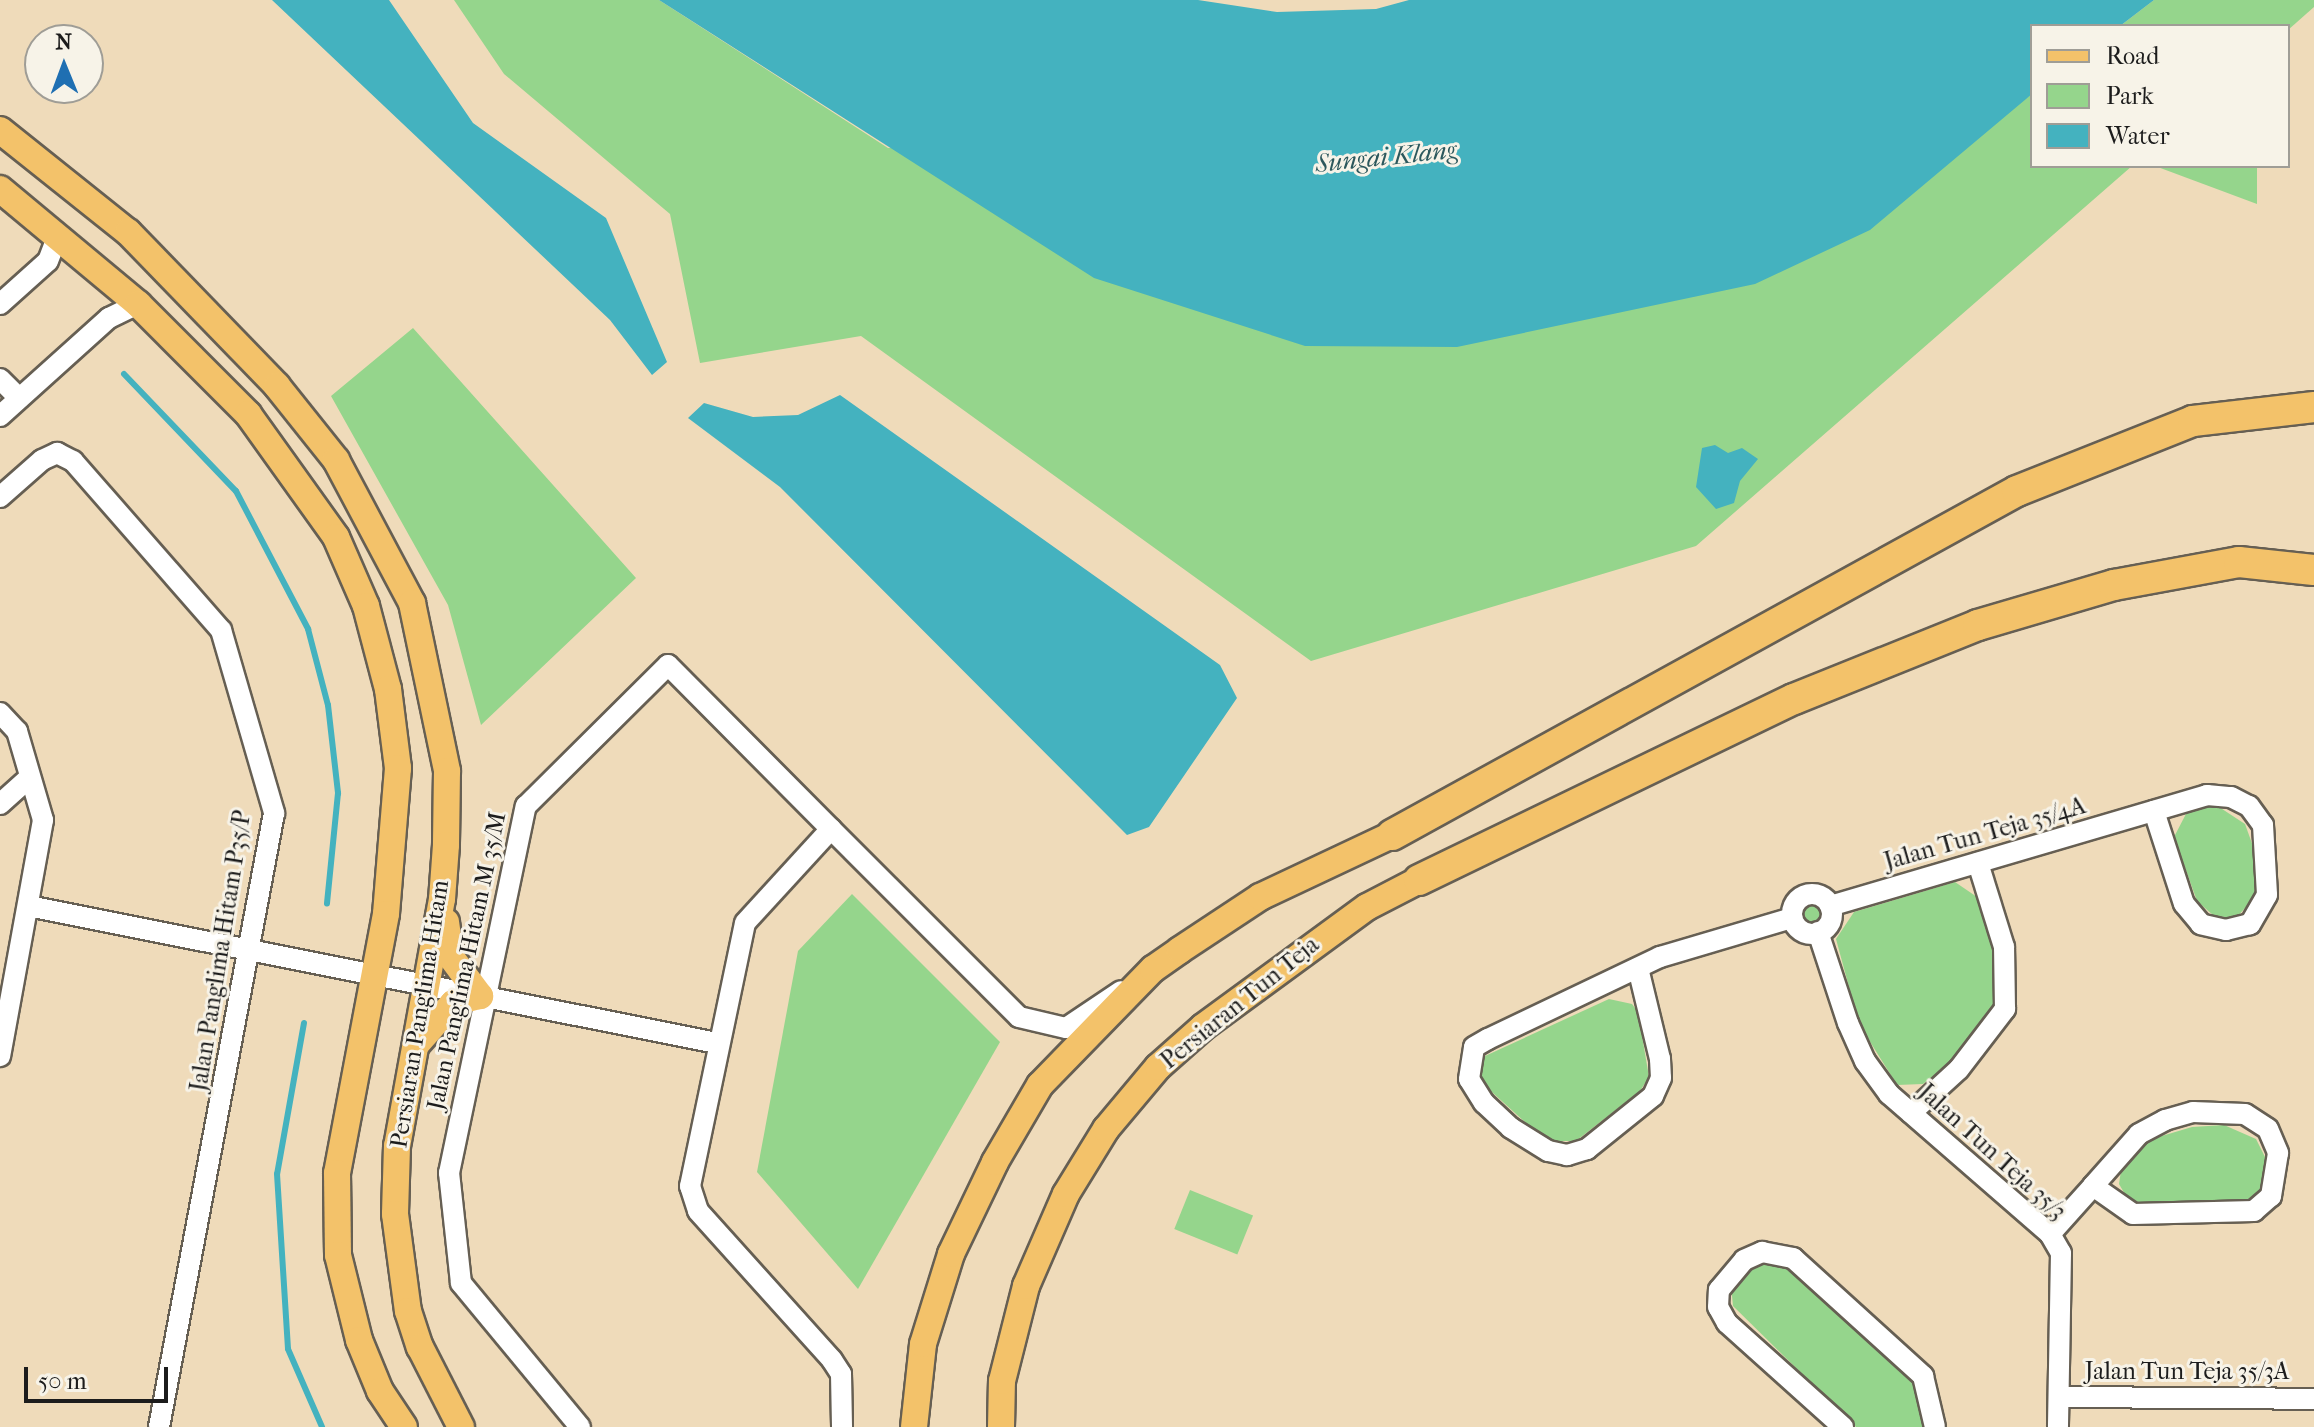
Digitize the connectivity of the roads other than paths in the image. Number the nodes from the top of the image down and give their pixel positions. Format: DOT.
graph roads {
  1 [pos="0,130"];
  2 [pos="0,189"];
  3 [pos="58,235"];
  4 [pos="0,304"];
  5 [pos="138,304"];
  6 [pos="0,379"];
  7 [pos="19,398"];
  8 [pos="2314,407"];
  9 [pos="0,416"];
  10 [pos="0,497"];
  11 [pos="2314,570"];
  12 [pos="0,713"];
  13 [pos="30,777"];
  14 [pos="0,804"];
  15 [pos="2154,811"];
  16 [pos="831,829"];
  17 [pos="1392,835"];
  18 [pos="1978,863"];
  19 [pos="1419,880"];
  20 [pos="442,899"];
  21 [pos="28,906"];
  22 [pos="1830,906"];
  23 [pos="1792,918"];
  24 [pos="1818,932"];
  25 [pos="252,951"];
  26 [pos="1638,968"];
  27 [pos="1153,969"];
  28 [pos="374,975"];
  29 [pos="425,985"];
  30 [pos="483,996"];
  31 [pos="717,1043"];
  32 [pos="413,1048"];
  33 [pos="0,1056"];
  34 [pos="1911,1113"];
  35 [pos="2093,1186"];
  36 [pos="2050,1234"];
  37 [pos="380,1391"];
  38 [pos="2059,1397"];
  39 [pos="2314,1399"];
  40 [pos="159,1427"];
  41 [pos="390,1427"];
  42 [pos="404,1427"];
  43 [pos="461,1427"];
  44 [pos="580,1427"];
  45 [pos="842,1427"];
  46 [pos="914,1427"];
  47 [pos="1001,1427"];
  48 [pos="1843,1427"];
  49 [pos="1935,1427"];
  50 [pos="2058,1427"];
  1 -- 20 [label="main road, Persiaran Panglima Hitam"];
  2 -- 3 [label="main road, Persiaran Panglima Hitam"];
  3 -- 4 [label="street"];
  3 -- 5 [label="main road, Persiaran Panglima Hitam"];
  5 -- 7 [label="street"];
  5 -- 28 [label="main road, Persiaran Panglima Hitam"];
  6 -- 7 [label="street"];
  7 -- 9 [label="street"];
  8 -- 17 [label="highway"];
  10 -- 25 [label="street, Jalan Panglima Hitam P35/P"];
  11 -- 19 [label="highway"];
  12 -- 13 [label="street"];
  13 -- 14 [label="street"];
  13 -- 21 [label="street"];
  15 -- 15 [label="street, Jalan Tun Teja 35/4A"];
  15 -- 18 [label="street, Jalan Tun Teja 35/4A"];
  16 -- 27 [label="street"];
  16 -- 30 [label="street, Jalan Panglima Hitam M 35/M"];
  16 -- 31 [label="street"];
  17 -- 27 [label="main road"];
  18 -- 22 [label="street, Jalan Tun Teja 35/4A"];
  18 -- 34 [label="street"];
  19 -- 47 [label="main road, Persiaran Tun Teja"];
  20 -- 29 [label="main road, Persiaran Panglima Hitam"];
  20 -- 30 [label="main road"];
  21 -- 25 [label="street"];
  21 -- 33 [label="street"];
  22 -- 23 [label="street"];
  22 -- 24 [label="street"];
  23 -- 24 [label="street"];
  23 -- 26 [label="street"];
  24 -- 34 [label="street, Jalan Tun Teja 35/3"];
  25 -- 28 [label="street"];
  25 -- 40 [label="street, Jalan Panglima Hitam P35/P"];
  26 -- 26 [label="street"];
  27 -- 46 [label="main road"];
  28 -- 29 [label="street"];
  28 -- 37 [label="main road, Persiaran Panglima Hitam"];
  29 -- 30 [label="street"];
  29 -- 32 [label="main road, Persiaran Panglima Hitam"];
  30 -- 31 [label="street"];
  30 -- 32 [label="main road"];
  30 -- 44 [label="street, Jalan Panglima Hitam M 35/M"];
  31 -- 45 [label="street"];
  32 -- 43 [label="main road, Persiaran Panglima Hitam"];
  34 -- 36 [label="street, Jalan Tun Teja 35/3"];
  35 -- 35 [label="street"];
  35 -- 36 [label="street"];
  36 -- 38 [label="street, Jalan Tun Teja 35/3"];
  37 -- 41 [label="street"];
  37 -- 42 [label="main road, Persiaran Panglima Hitam"];
  38 -- 39 [label="street, Jalan Tun Teja 35/3A"];
  38 -- 50 [label="street, Jalan Tun Teja 35/3"];
  48 -- 49 [label="street"];
}
